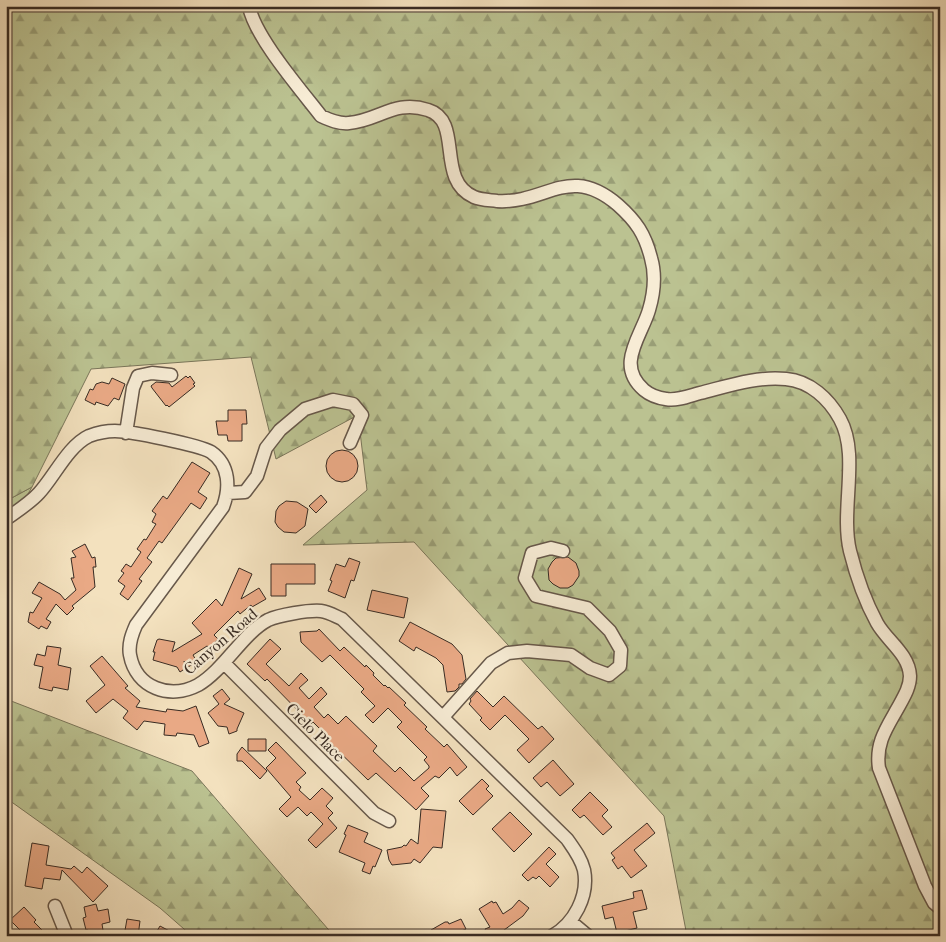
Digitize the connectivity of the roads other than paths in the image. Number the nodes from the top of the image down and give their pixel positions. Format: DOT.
graph roads {
  1 [pos="249,6"];
  2 [pos="172,375"];
  3 [pos="126,433"];
  4 [pos="350,443"];
  5 [pos="228,493"];
  6 [pos="6,519"];
  7 [pos="563,551"];
  8 [pos="224,663"];
  9 [pos="442,717"];
  10 [pos="389,821"];
  11 [pos="55,906"];
  12 [pos="940,908"];
  13 [pos="570,921"];
  14 [pos="67,936"];
  15 [pos="552,936"];
  16 [pos="588,936"];
  1 -- 12 [label="street"];
  2 -- 3 [label="street"];
  3 -- 5 [label="street"];
  3 -- 6 [label="street"];
  4 -- 5 [label="street"];
  5 -- 8 [label="street, Canyon Road"];
  7 -- 9 [label="street"];
  8 -- 9 [label="street, Canyon Road"];
  8 -- 10 [label="street, Cielo Place"];
  9 -- 13 [label="street, Canyon Road"];
  11 -- 14 [label="street"];
  13 -- 15 [label="street, Canyon Road"];
  13 -- 16 [label="street"];
}
